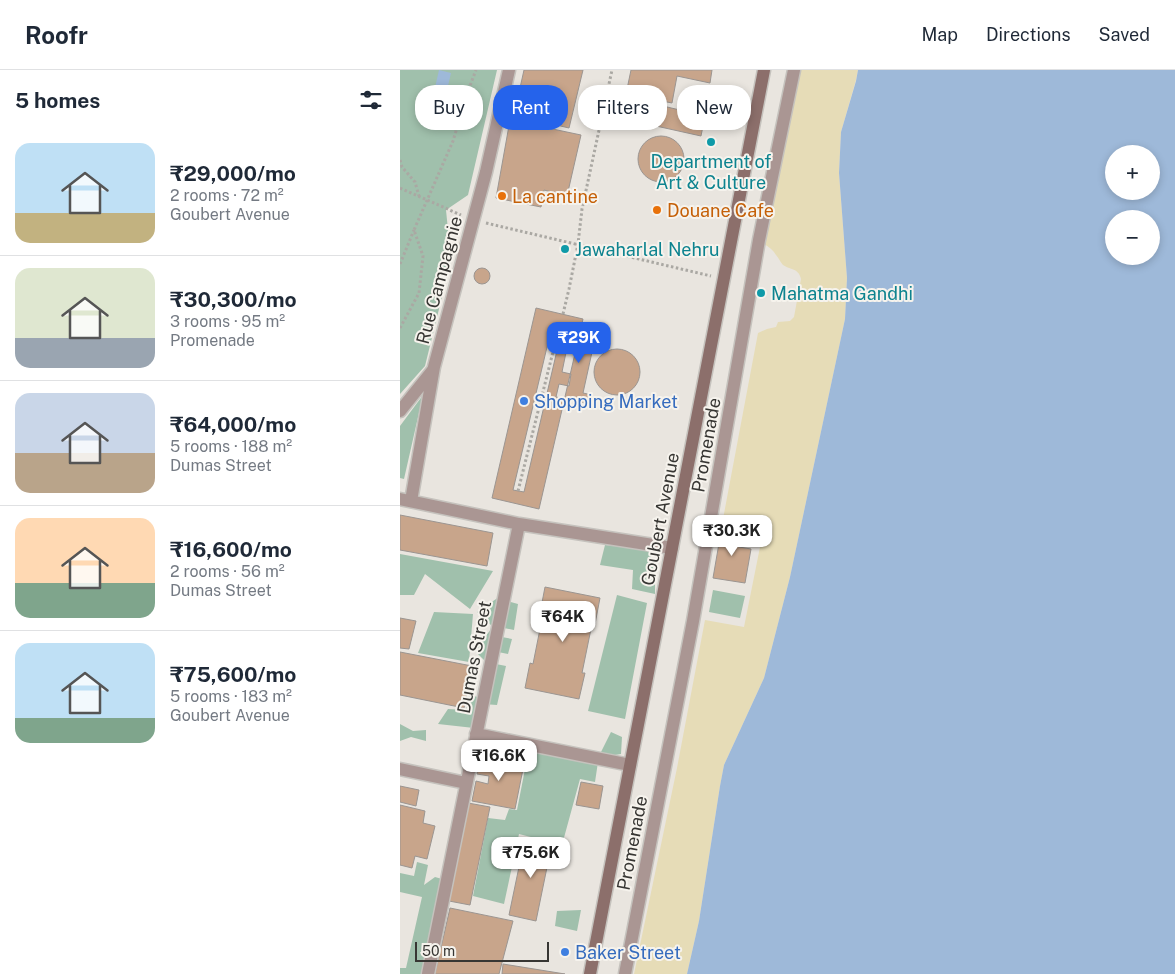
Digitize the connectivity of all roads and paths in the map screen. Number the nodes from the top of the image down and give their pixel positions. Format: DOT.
graph roads {
  1 [pos="476,70"];
  2 [pos="509,70"];
  3 [pos="612,70"];
  4 [pos="764,70"];
  5 [pos="794,70"];
  6 [pos="400,160"];
  7 [pos="400,188"];
  8 [pos="419,196"];
  9 [pos="427,200"];
  10 [pos="446,210"];
  11 [pos="472,220"];
  12 [pos="414,230"];
  13 [pos="578,244"];
  14 [pos="400,264"];
  15 [pos="723,278"];
  16 [pos="563,314"];
  17 [pos="402,323"];
  18 [pos="400,328"];
  19 [pos="559,328"];
  20 [pos="434,368"];
  21 [pos="400,411"];
  22 [pos="518,491"];
  23 [pos="405,500"];
  24 [pos="519,524"];
  25 [pos="672,548"];
  26 [pos="476,734"];
  27 [pos="630,765"];
  28 [pos="400,769"];
  29 [pos="466,783"];
  30 [pos="428,974"];
  31 [pos="590,974"];
  32 [pos="625,974"];
  1 -- 9 [label="path"];
  2 -- 11 [label="street, Rue Campagnie"];
  3 -- 13 [label="path"];
  4 -- 15 [label="street, Goubert Avenue"];
  5 -- 32 [label="street, Promenade"];
  6 -- 8 [label="path"];
  7 -- 8 [label="path"];
  8 -- 9 [label="path"];
  9 -- 10 [label="path"];
  9 -- 12 [label="path"];
  11 -- 13 [label="path"];
  11 -- 20 [label="street, Rue Campagnie"];
  12 -- 14 [label="path"];
  12 -- 17 [label="path"];
  13 -- 15 [label="path"];
  13 -- 16 [label="path"];
  15 -- 25 [label="street, Goubert Avenue"];
  17 -- 18 [label="path"];
  19 -- 22 [label="path"];
  20 -- 21 [label="street"];
  20 -- 23 [label="street, Rue Campagnie"];
  23 -- 24 [label="street"];
  24 -- 25 [label="street"];
  24 -- 26 [label="street, Dumas Street"];
  25 -- 27 [label="street, Goubert Avenue"];
  26 -- 27 [label="street"];
  26 -- 29 [label="street, Dumas Street"];
  27 -- 31 [label="street, Goubert Avenue"];
  28 -- 29 [label="street"];
  29 -- 30 [label="street, Dumas Street"];
}
